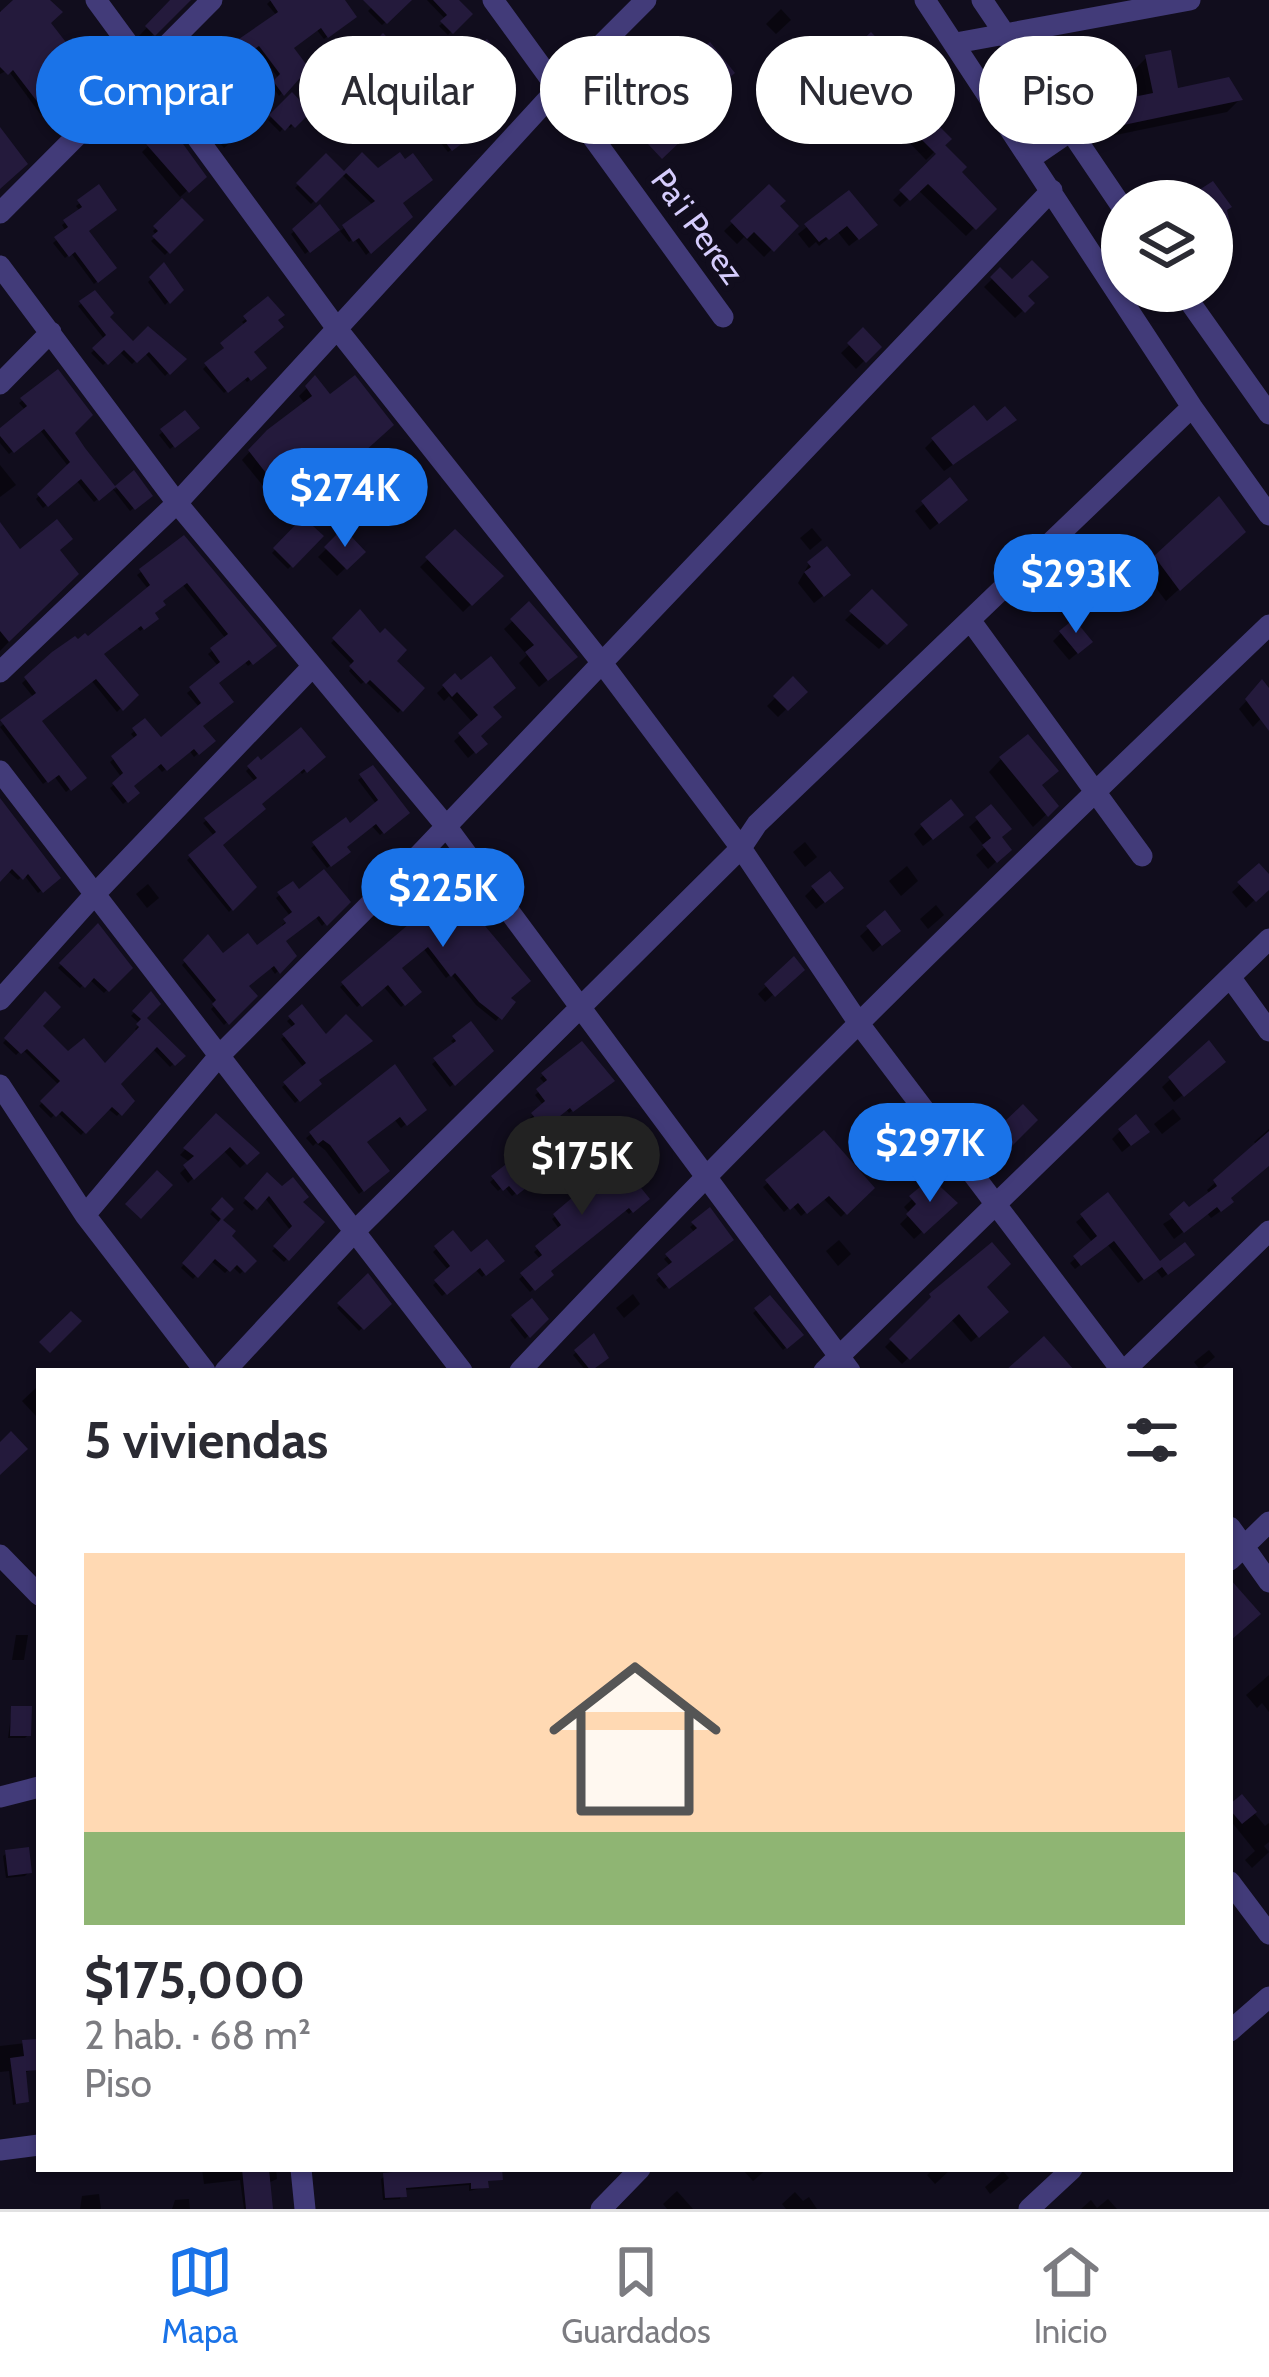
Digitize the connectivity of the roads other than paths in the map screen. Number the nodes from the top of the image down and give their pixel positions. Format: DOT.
graph roads {
  1 [pos="96,0"];
  2 [pos="212,0"];
  3 [pos="493,0"];
  4 [pos="646,0"];
  5 [pos="925,0"];
  6 [pos="982,0"];
  7 [pos="1190,0"];
  8 [pos="1008,34"];
  9 [pos="123,36"];
  10 [pos="177,36"];
  11 [pos="610,36"];
  12 [pos="956,43"];
  13 [pos="540,65"];
  14 [pos="540,107"];
  15 [pos="69,144"];
  16 [pos="202,144"];
  17 [pos="598,144"];
  18 [pos="1052,144"];
  19 [pos="1078,144"];
  20 [pos="1030,158"];
  21 [pos="1103,180"];
  22 [pos="1052,190"];
  23 [pos="0,213"];
  24 [pos="0,266"];
  25 [pos="1197,312"];
  26 [pos="723,317"];
  27 [pos="338,330"];
  28 [pos="51,332"];
  29 [pos="0,384"];
  30 [pos="1192,407"];
  31 [pos="1269,414"];
  32 [pos="177,503"];
  33 [pos="1269,514"];
  34 [pos="970,620"];
  35 [pos="1269,625"];
  36 [pos="602,664"];
  37 [pos="313,666"];
  38 [pos="0,672"];
  39 [pos="0,771"];
  40 [pos="1095,791"];
  41 [pos="446,826"];
  42 [pos="741,848"];
  43 [pos="1142,856"];
  44 [pos="95,894"];
  45 [pos="1269,939"];
  46 [pos="1230,977"];
  47 [pos="0,1000"];
  48 [pos="581,1006"];
  49 [pos="860,1024"];
  50 [pos="1269,1031"];
  51 [pos="219,1056"];
  52 [pos="0,1085"];
  53 [pos="705,1178"];
  54 [pos="997,1202"];
  55 [pos="85,1215"];
  56 [pos="355,1231"];
  57 [pos="1269,1231"];
  58 [pos="838,1366"];
  59 [pos="203,1368"];
  60 [pos="228,1368"];
  61 [pos="460,1368"];
  62 [pos="523,1368"];
  63 [pos="1121,1368"];
  64 [pos="1126,1368"];
  65 [pos="1269,1522"];
  66 [pos="1237,1553"];
  67 [pos="0,1555"];
  68 [pos="1269,1582"];
  69 [pos="36,1592"];
  70 [pos="36,1788"];
  71 [pos="0,1797"];
  72 [pos="1233,1886"];
  73 [pos="1269,1934"];
  74 [pos="1269,1997"];
  75 [pos="1233,2028"];
  76 [pos="36,2145"];
  77 [pos="0,2150"];
  78 [pos="301,2172"];
  79 [pos="637,2172"];
  80 [pos="1069,2172"];
  81 [pos="305,2209"];
  82 [pos="601,2209"];
  83 [pos="1029,2209"];
  1 -- 9 [label="street"];
  2 -- 10 [label="street"];
  3 -- 13 [label="street, Pa'i Perez"];
  4 -- 11 [label="street"];
  5 -- 12 [label="street"];
  6 -- 8 [label="street"];
  7 -- 8 [label="street"];
  8 -- 12 [label="street"];
  12 -- 20 [label="street"];
  14 -- 27 [label="street"];
  15 -- 23 [label="street"];
  16 -- 27 [label="street"];
  17 -- 26 [label="street, Pa'i Perez"];
  18 -- 20 [label="street"];
  19 -- 21 [label="street"];
  20 -- 22 [label="street"];
  22 -- 30 [label="street"];
  22 -- 36 [label="street"];
  24 -- 28 [label="street"];
  25 -- 31 [label="street"];
  27 -- 32 [label="street"];
  27 -- 36 [label="street"];
  28 -- 29 [label="street"];
  28 -- 32 [label="street"];
  30 -- 33 [label="street"];
  30 -- 34 [label="street"];
  32 -- 37 [label="street"];
  32 -- 38 [label="street"];
  34 -- 40 [label="street"];
  34 -- 42 [label="street"];
  35 -- 40 [label="street"];
  36 -- 41 [label="street"];
  36 -- 42 [label="street"];
  37 -- 41 [label="street"];
  37 -- 44 [label="street"];
  39 -- 44 [label="street"];
  40 -- 43 [label="street"];
  40 -- 49 [label="street"];
  41 -- 48 [label="street"];
  41 -- 51 [label="street"];
  42 -- 48 [label="street"];
  42 -- 49 [label="street"];
  44 -- 47 [label="street"];
  44 -- 51 [label="street"];
  45 -- 46 [label="street"];
  46 -- 50 [label="street"];
  46 -- 54 [label="street"];
  48 -- 53 [label="street"];
  48 -- 56 [label="street"];
  49 -- 53 [label="street"];
  49 -- 54 [label="street"];
  51 -- 55 [label="street"];
  51 -- 56 [label="street"];
  52 -- 55 [label="street"];
  53 -- 58 [label="street"];
  53 -- 62 [label="street"];
  54 -- 58 [label="street"];
  54 -- 63 [label="street"];
  55 -- 59 [label="street"];
  56 -- 60 [label="street"];
  56 -- 61 [label="street"];
  57 -- 64 [label="street"];
  65 -- 66 [label="street"];
  66 -- 68 [label="street"];
  67 -- 69 [label="street"];
  70 -- 71 [label="street"];
  72 -- 73 [label="street"];
  74 -- 75 [label="street"];
  76 -- 77 [label="street"];
  78 -- 81 [label="street"];
  79 -- 82 [label="street"];
  80 -- 83 [label="street"];
}
